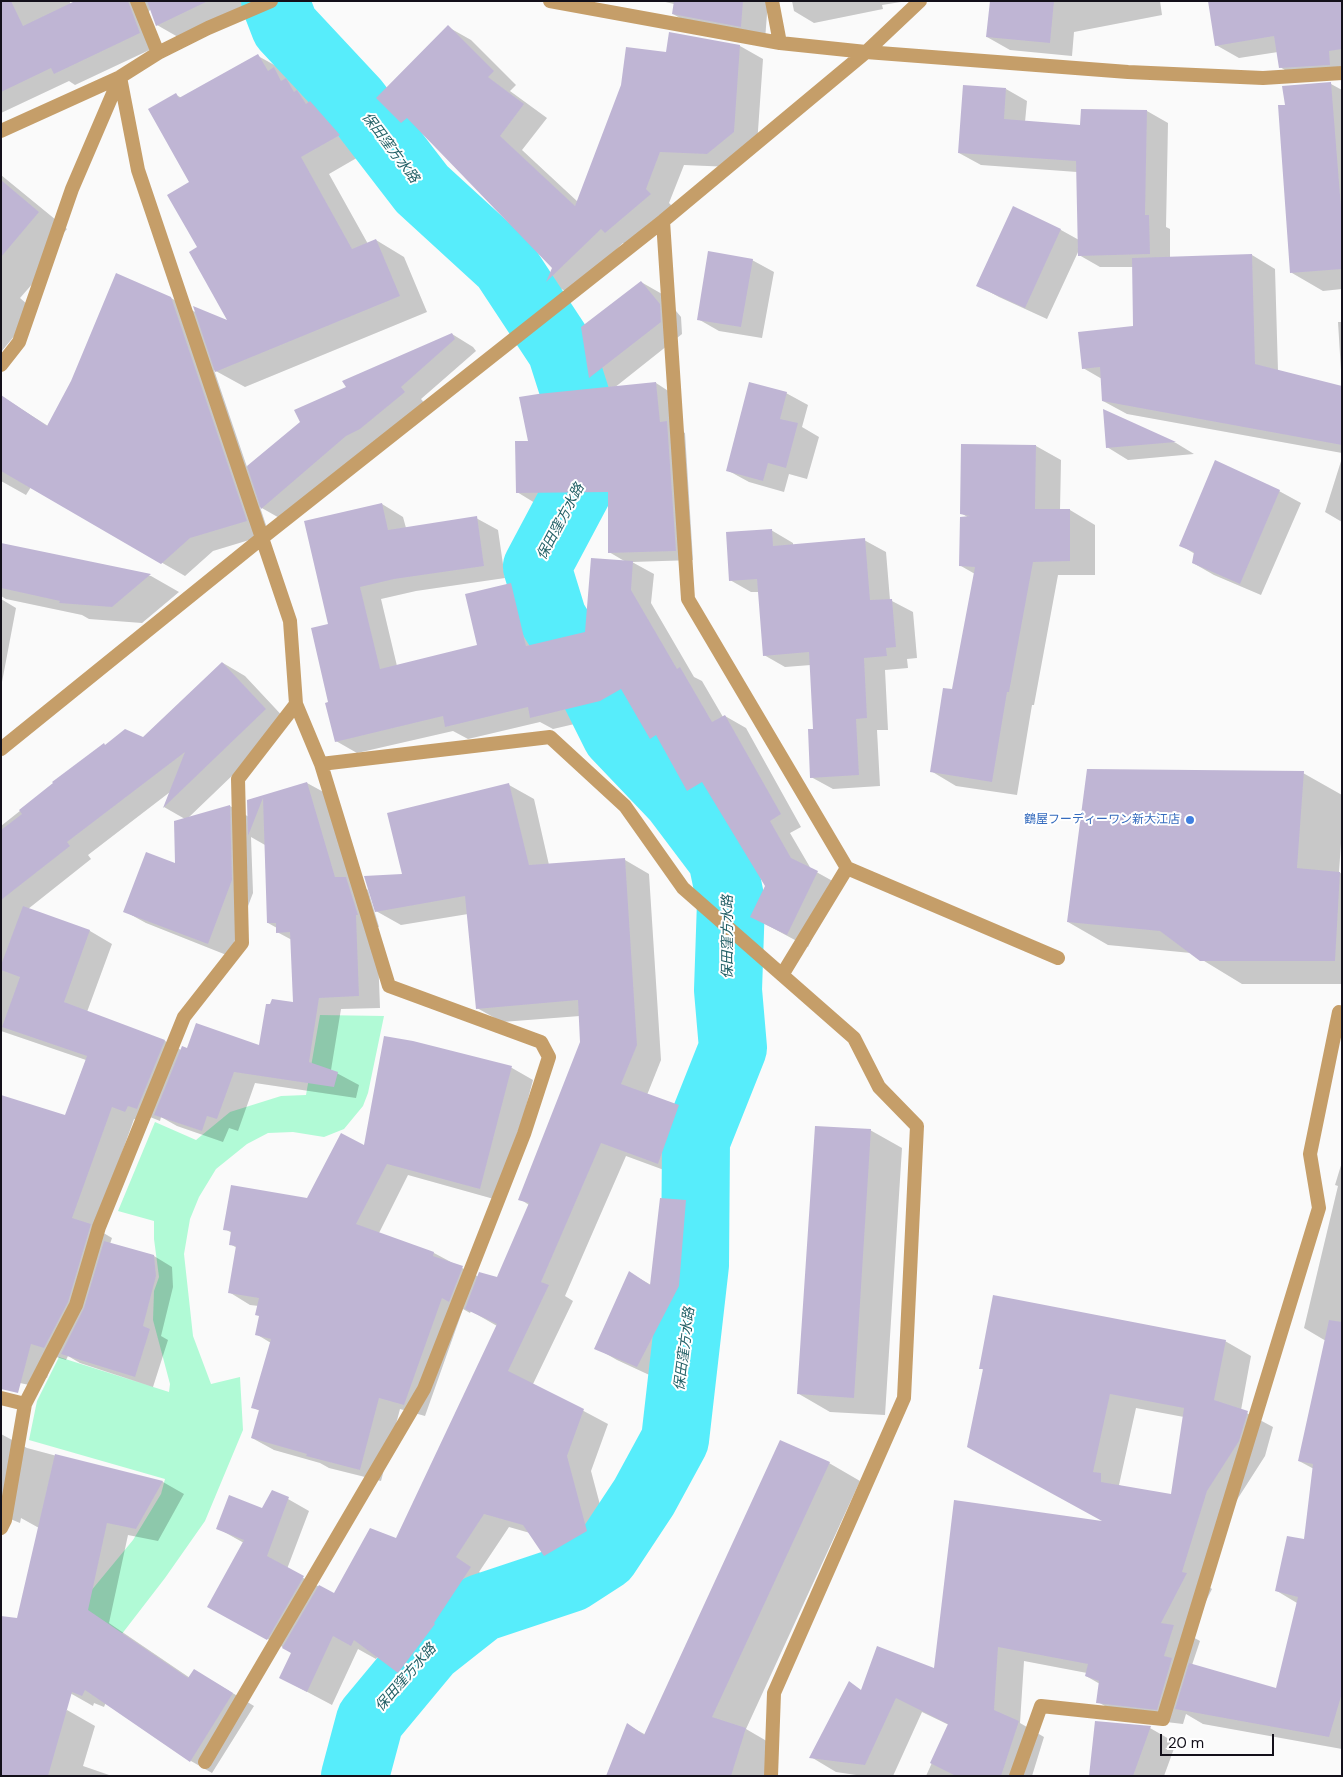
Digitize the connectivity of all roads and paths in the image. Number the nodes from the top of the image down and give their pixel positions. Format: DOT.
graph roads {
  1 [pos="137,1"];
  2 [pos="270,1"];
  3 [pos="550,1"];
  4 [pos="772,1"];
  5 [pos="920,1"];
  6 [pos="780,43"];
  7 [pos="866,52"];
  8 [pos="158,53"];
  9 [pos="1342,73"];
  10 [pos="120,77"];
  11 [pos="1,131"];
  12 [pos="663,221"];
  13 [pos="1,365"];
  14 [pos="262,538"];
  15 [pos="296,704"];
  16 [pos="1,749"];
  17 [pos="321,764"];
  18 [pos="847,868"];
  19 [pos="1058,958"];
  20 [pos="782,976"];
  21 [pos="1342,1012"];
  22 [pos="1,1398"];
  23 [pos="25,1404"];
  24 [pos="2,1522"];
  25 [pos="205,1762"];
  26 [pos="771,1776"];
  27 [pos="1016,1776"];
  1 -- 8 [label="street"];
  2 -- 8 [label="street"];
  3 -- 6 [label="street"];
  4 -- 6 [label="street"];
  5 -- 7 [label="street"];
  6 -- 7 [label="street"];
  7 -- 9 [label="street"];
  7 -- 12 [label="street"];
  8 -- 10 [label="street"];
  10 -- 11 [label="street"];
  10 -- 13 [label="street"];
  10 -- 14 [label="street"];
  12 -- 14 [label="street"];
  12 -- 18 [label="street"];
  14 -- 15 [label="street"];
  14 -- 16 [label="street"];
  15 -- 17 [label="street"];
  15 -- 23 [label="street"];
  17 -- 20 [label="street"];
  17 -- 25 [label="street"];
  18 -- 19 [label="street"];
  18 -- 20 [label="street"];
  20 -- 26 [label="street"];
  21 -- 27 [label="street"];
  22 -- 23 [label="street"];
  23 -- 24 [label="street"];
}
